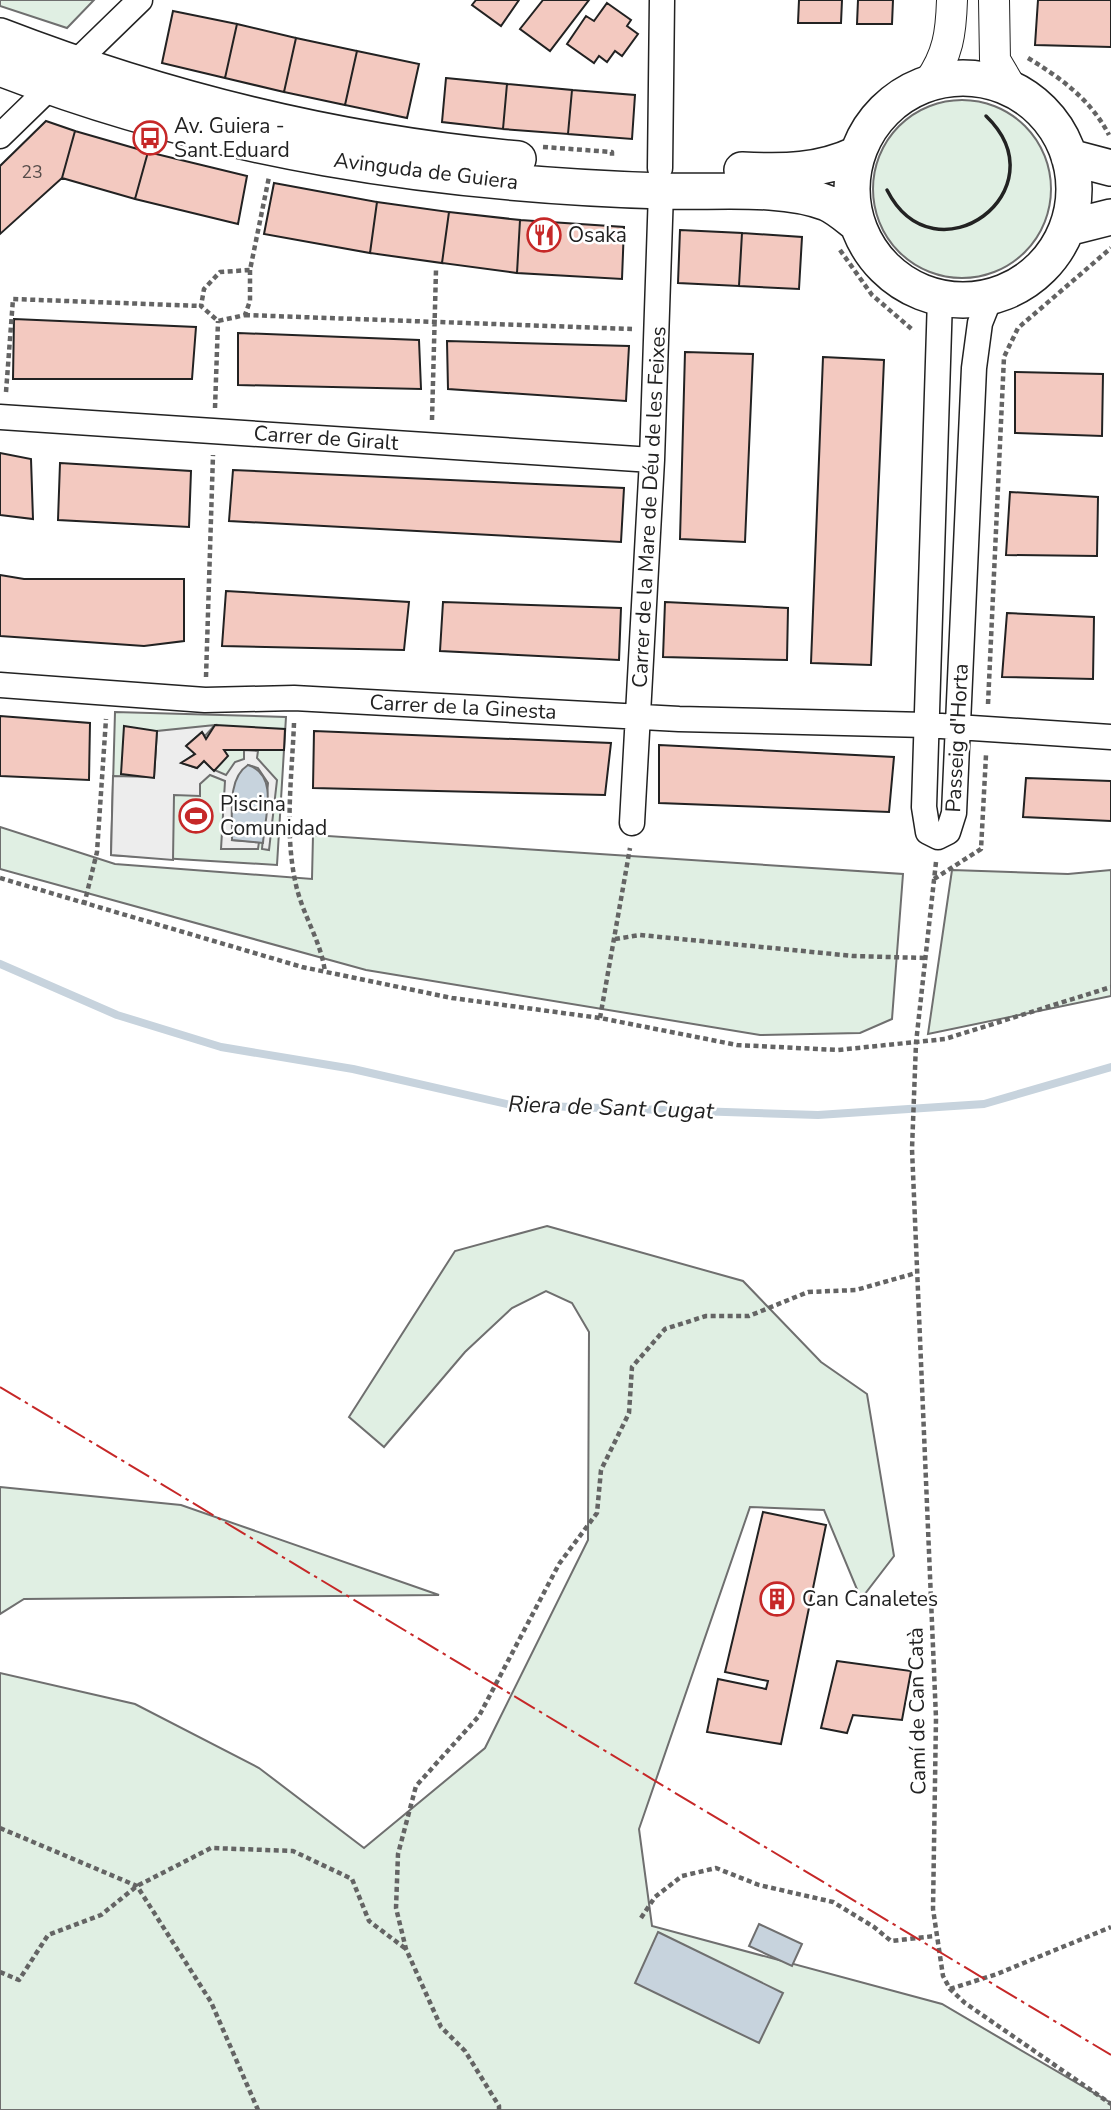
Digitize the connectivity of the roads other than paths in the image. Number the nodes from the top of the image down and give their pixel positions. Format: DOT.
graph roads {
  1 [pos="140,0"];
  2 [pos="662,0"];
  3 [pos="952,0"];
  4 [pos="994,0"];
  5 [pos="0,36"];
  6 [pos="75,63"];
  7 [pos="0,68"];
  8 [pos="929,82"];
  9 [pos="48,87"];
  10 [pos="1012,89"];
  11 [pos="0,136"];
  12 [pos="858,154"];
  13 [pos="1069,157"];
  14 [pos="1111,168"];
  15 [pos="660,179"];
  16 [pos="1111,217"];
  17 [pos="1067,228"];
  18 [pos="846,234"];
  19 [pos="940,298"];
  20 [pos="990,298"];
  21 [pos="2,417"];
  22 [pos="652,460"];
  23 [pos="0,685"];
  24 [pos="639,716"];
  25 [pos="926,725"];
  26 [pos="959,728"];
  27 [pos="1111,737"];
  28 [pos="632,830"];
  1 -- 6 [label="street"];
  2 -- 15 [label="street, Carrer de la Mare de Déu de les Feixes"];
  3 -- 8 [label="street"];
  4 -- 10 [label="street"];
  5 -- 6 [label="main road, Avinguda de Guiera"];
  6 -- 9 [label="street"];
  6 -- 15 [label="main road, Avinguda de Guiera"];
  7 -- 9 [label="main road, Avinguda de Guiera"];
  8 -- 10 [label="main road"];
  8 -- 12 [label="main road"];
  9 -- 11 [label="street"];
  9 -- 15 [label="main road, Avinguda de Guiera"];
  10 -- 13 [label="main road"];
  12 -- 15 [label="main road, Avinguda de Guiera"];
  12 -- 18 [label="main road"];
  13 -- 14 [label="main road"];
  13 -- 17 [label="main road"];
  15 -- 18 [label="main road, Avinguda de Guiera"];
  15 -- 22 [label="street, Carrer de la Mare de Déu de les Feixes"];
  16 -- 17 [label="main road"];
  17 -- 20 [label="main road"];
  18 -- 19 [label="main road"];
  19 -- 20 [label="main road"];
  19 -- 25 [label="street, Passeig d'Horta"];
  20 -- 26 [label="street, Passeig d'Horta"];
  21 -- 22 [label="street, Carrer de Giralt"];
  22 -- 24 [label="street, Carrer de la Mare de Déu de les Feixes"];
  23 -- 24 [label="street, Carrer de la Ginesta"];
  24 -- 25 [label="street, Carrer de la Ginesta"];
  24 -- 28 [label="street, Carrer de la Mare de Déu de les Feixes"];
  25 -- 26 [label="street, Carrer de la Ginesta"];
  25 -- 26 [label="street, Passeig d'Horta"];
  26 -- 27 [label="street, Carrer de la Ginesta"];
}
